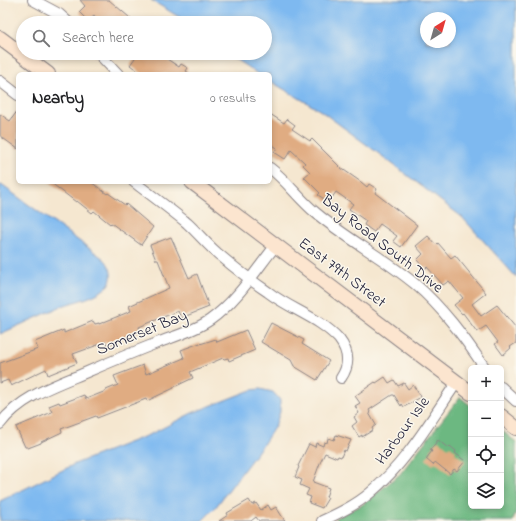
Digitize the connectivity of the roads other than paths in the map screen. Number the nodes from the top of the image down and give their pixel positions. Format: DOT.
graph roads {
  1 [pos="34,0"];
  2 [pos="60,16"];
  3 [pos="0,38"];
  4 [pos="16,50"];
  5 [pos="29,60"];
  6 [pos="105,60"];
  7 [pos="45,72"];
  8 [pos="116,72"];
  9 [pos="0,81"];
  10 [pos="16,93"];
  11 [pos="272,170"];
  12 [pos="137,184"];
  13 [pos="195,184"];
  14 [pos="276,245"];
  15 [pos="250,278"];
  16 [pos="483,365"];
  17 [pos="341,378"];
  18 [pos="457,382"];
  19 [pos="504,390"];
  20 [pos="468,391"];
  21 [pos="516,401"];
  22 [pos="504,418"];
  23 [pos="0,424"];
  24 [pos="516,428"];
  25 [pos="326,520"];
  1 -- 2 [label="street"];
  3 -- 4 [label="street"];
  5 -- 7 [label="street"];
  6 -- 8 [label="street"];
  9 -- 10 [label="street"];
  11 -- 16 [label="street, Bay Road South Drive"];
  12 -- 15 [label="street"];
  13 -- 14 [label="street, East 79th Street"];
  14 -- 15 [label="street, Somerset Bay"];
  14 -- 18 [label="street, East 79th Street"];
  15 -- 17 [label="street"];
  15 -- 23 [label="street, Somerset Bay"];
  18 -- 20 [label="street, East 79th Street"];
  18 -- 25 [label="street, Harbour Isle"];
  19 -- 21 [label="street"];
  22 -- 24 [label="street"];
}
